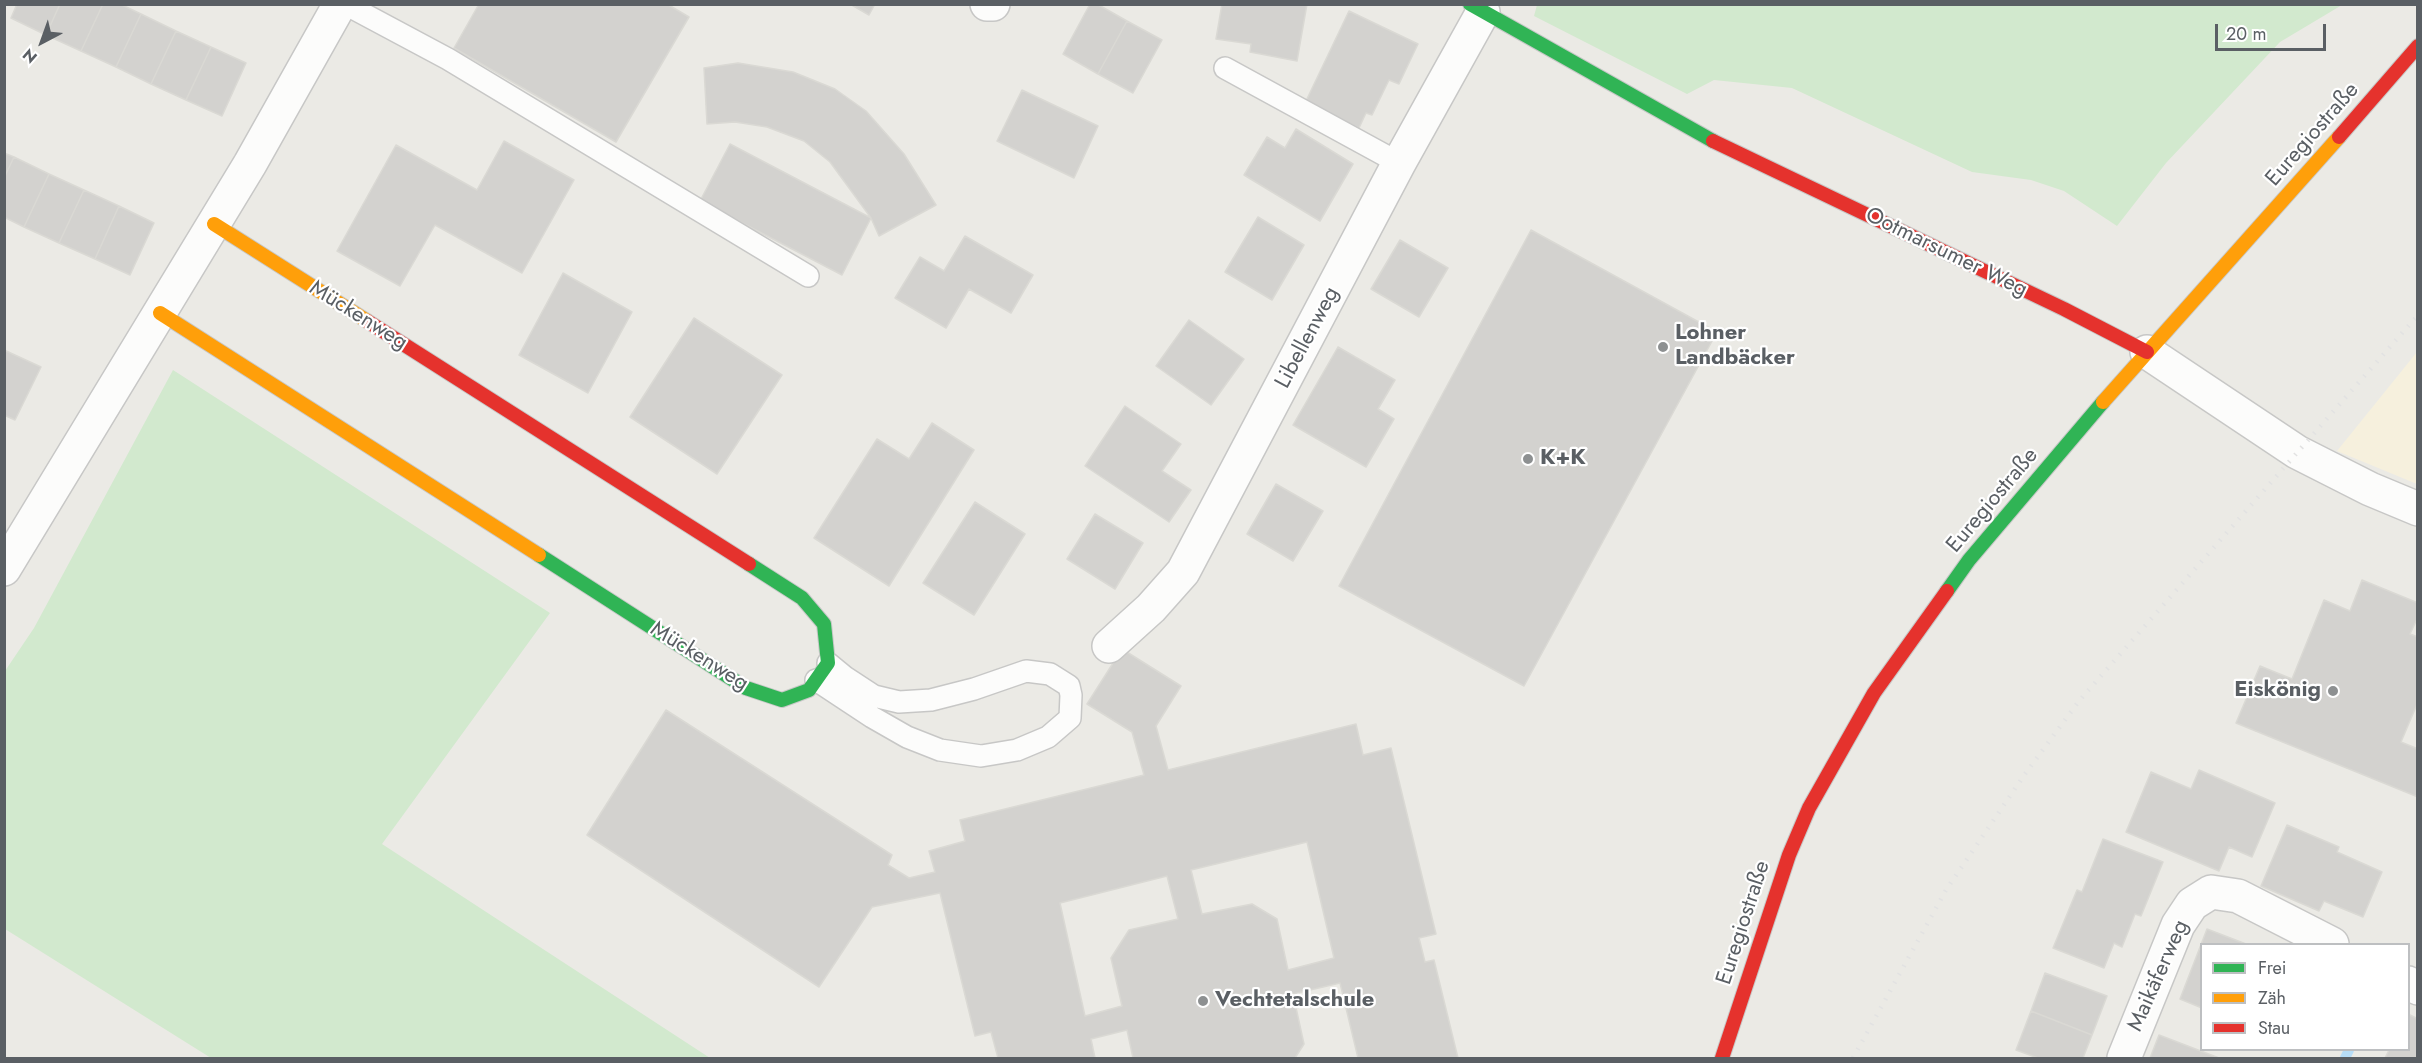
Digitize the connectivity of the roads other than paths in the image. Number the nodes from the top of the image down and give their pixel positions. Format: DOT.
graph roads {
  1 [pos="340,4"];
  2 [pos="345,4"];
  3 [pos="987,4"];
  4 [pos="993,4"];
  5 [pos="1476,8"];
  6 [pos="2418,46"];
  7 [pos="1225,68"];
  8 [pos="1399,163"];
  9 [pos="214,224"];
  10 [pos="808,276"];
  11 [pos="160,313"];
  12 [pos="2147,352"];
  13 [pos="2418,509"];
  14 [pos="4,569"];
  15 [pos="1109,646"];
  16 [pos="822,671"];
  17 [pos="2328,943"];
  18 [pos="1722,1059"];
  19 [pos="2124,1059"];
  1 -- 9 [label="street"];
  2 -- 10 [label="lane"];
  3 -- 4 [label="street"];
  5 -- 8 [label="street, Libellenweg"];
  5 -- 12 [label="street, Ootmarsumer Weg"];
  6 -- 12 [label="street, Euregiostraße"];
  7 -- 8 [label="lane"];
  8 -- 15 [label="street, Libellenweg"];
  9 -- 11 [label="street"];
  9 -- 16 [label="street, Mückenweg"];
  11 -- 14 [label="street"];
  11 -- 16 [label="street, Mückenweg"];
  12 -- 13 [label="street, Ootmarsumer Weg"];
  12 -- 18 [label="street, Euregiostraße"];
  16 -- 16 [label="lane"];
  17 -- 19 [label="street, Maikäferweg"];
}
